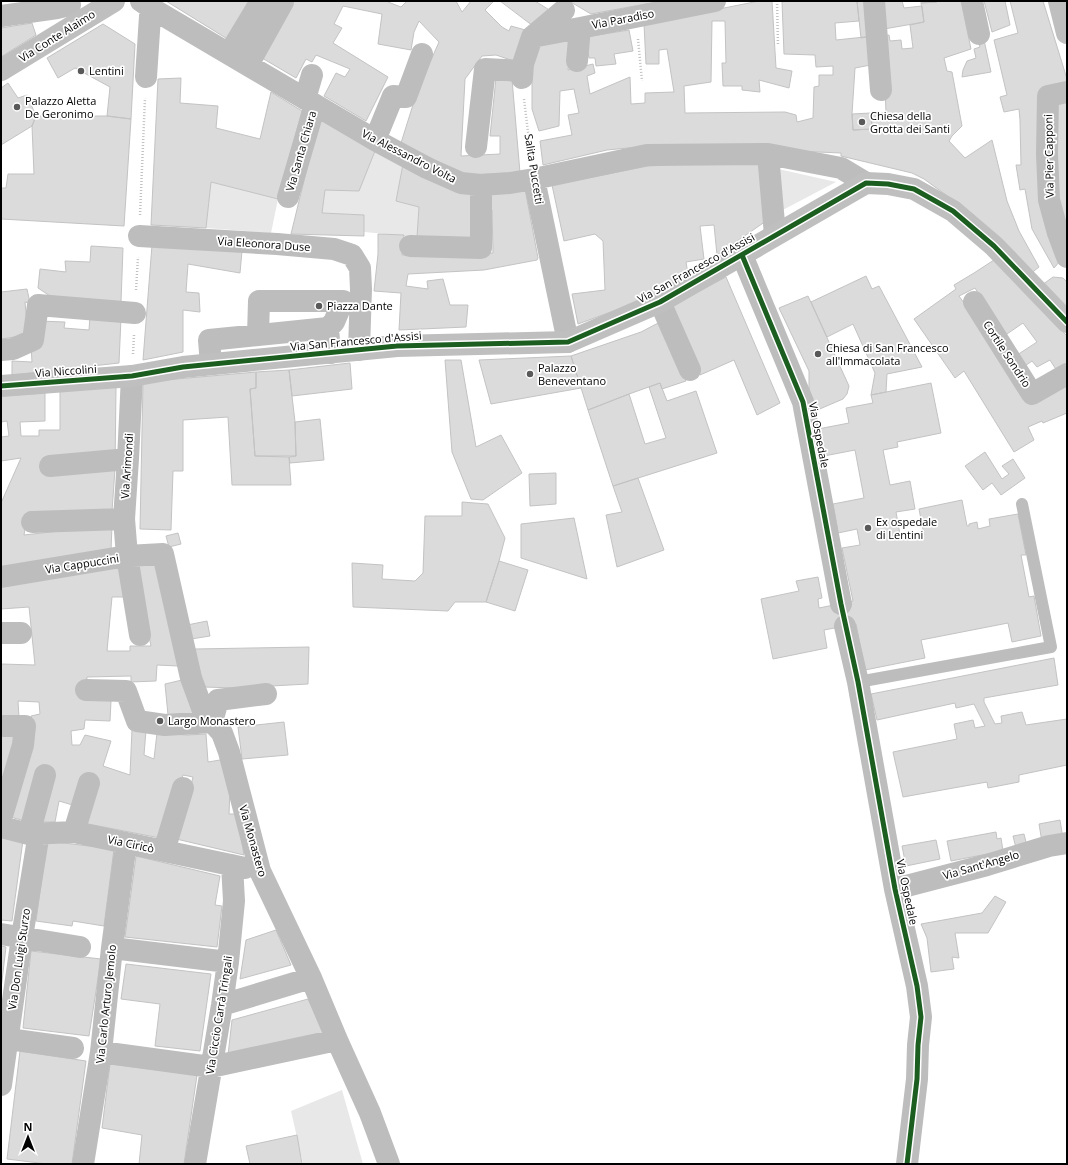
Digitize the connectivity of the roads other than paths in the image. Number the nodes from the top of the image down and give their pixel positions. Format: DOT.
graph roads {
  1 [pos="114,1"];
  2 [pos="715,1"];
  3 [pos="874,1"];
  4 [pos="972,1"];
  5 [pos="261,2"];
  6 [pos="283,2"];
  7 [pos="148,3"];
  8 [pos="557,6"];
  9 [pos="72,10"];
  10 [pos="1,16"];
  11 [pos="586,27"];
  12 [pos="979,34"];
  13 [pos="532,37"];
  14 [pos="229,54"];
  15 [pos="422,54"];
  16 [pos="577,61"];
  17 [pos="248,65"];
  18 [pos="1,70"];
  19 [pos="312,75"];
  20 [pos="146,77"];
  21 [pos="881,90"];
  22 [pos="1067,92"];
  23 [pos="310,102"];
  24 [pos="375,140"];
  25 [pos="476,147"];
  26 [pos="768,154"];
  27 [pos="534,179"];
  28 [pos="866,183"];
  29 [pos="481,185"];
  30 [pos="288,197"];
  31 [pos="775,235"];
  32 [pos="139,236"];
  33 [pos="410,246"];
  34 [pos="742,256"];
  35 [pos="1067,257"];
  36 [pos="660,302"];
  37 [pos="974,302"];
  38 [pos="135,313"];
  39 [pos="1067,322"];
  40 [pos="328,328"];
  41 [pos="258,335"];
  42 [pos="568,342"];
  43 [pos="7,349"];
  44 [pos="359,350"];
  45 [pos="330,353"];
  46 [pos="211,364"];
  47 [pos="690,370"];
  48 [pos="1067,374"];
  49 [pos="132,376"];
  50 [pos="1,386"];
  51 [pos="128,458"];
  52 [pos="50,466"];
  53 [pos="1022,504"];
  54 [pos="32,522"];
  55 [pos="124,524"];
  56 [pos="163,554"];
  57 [pos="127,556"];
  58 [pos="1,577"];
  59 [pos="841,604"];
  60 [pos="845,626"];
  61 [pos="140,635"];
  62 [pos="858,682"];
  63 [pos="86,690"];
  64 [pos="266,694"];
  65 [pos="212,722"];
  66 [pos="1,726"];
  67 [pos="45,775"];
  68 [pos="89,783"];
  69 [pos="184,788"];
  70 [pos="1,819"];
  71 [pos="1,827"];
  72 [pos="74,832"];
  73 [pos="34,833"];
  74 [pos="126,843"];
  75 [pos="1067,843"];
  76 [pos="164,851"];
  77 [pos="232,865"];
  78 [pos="260,871"];
  79 [pos="895,889"];
  80 [pos="11,936"];
  81 [pos="80,947"];
  82 [pos="112,948"];
  83 [pos="228,962"];
  84 [pos="311,978"];
  85 [pos="222,1004"];
  86 [pos="5,1038"];
  87 [pos="337,1040"];
  88 [pos="72,1048"];
  89 [pos="101,1052"];
  90 [pos="211,1067"];
  91 [pos="1,1085"];
  92 [pos="83,1164"];
  93 [pos="195,1164"];
  94 [pos="389,1164"];
  95 [pos="907,1164"];
  1 -- 9 [label="street, Via Conte Alaimo"];
  2 -- 11 [label="street, Via Paradiso"];
  3 -- 21 [label="street"];
  4 -- 12 [label="street"];
  5 -- 14 [label="street"];
  6 -- 17 [label="street"];
  7 -- 14 [label="street, Via Alessandro Volta"];
  7 -- 20 [label="street"];
  8 -- 11 [label="street"];
  8 -- 13 [label="street"];
  9 -- 10 [label="street"];
  9 -- 18 [label="street, Via Conte Alaimo"];
  11 -- 13 [label="street, Via Paradiso"];
  11 -- 16 [label="street"];
  13 -- 25 [label="street"];
  14 -- 17 [label="street, Via Alessandro Volta"];
  15 -- 24 [label="street"];
  17 -- 23 [label="street, Via Alessandro Volta"];
  19 -- 23 [label="street, Via Santa Chiara"];
  22 -- 35 [label="street, Via Pier Capponi"];
  23 -- 24 [label="street, Via Alessandro Volta"];
  23 -- 30 [label="street, Via Santa Chiara"];
  24 -- 29 [label="street, Via Alessandro Volta"];
  26 -- 27 [label="street, Via Alessandro Volta"];
  26 -- 28 [label="street, Via Alessandro Volta"];
  26 -- 31 [label="street"];
  27 -- 29 [label="street, Via Alessandro Volta"];
  27 -- 42 [label="street, Salita Puccetti"];
  28 -- 31 [label="street, Via San Francesco d'Assisi"];
  28 -- 39 [label="street"];
  29 -- 33 [label="street"];
  31 -- 34 [label="street, Via San Francesco d'Assisi"];
  32 -- 44 [label="street, Via Eleonora Duse"];
  34 -- 36 [label="street, Via San Francesco d'Assisi"];
  34 -- 59 [label="street, Via Ospedale"];
  36 -- 42 [label="street, Via San Francesco d'Assisi"];
  36 -- 47 [label="street"];
  37 -- 48 [label="street, Cortile Sondrio"];
  38 -- 43 [label="street"];
  40 -- 41 [label="street"];
  40 -- 41 [label="street"];
  40 -- 45 [label="street"];
  41 -- 46 [label="street"];
  42 -- 44 [label="street, Via San Francesco d'Assisi"];
  44 -- 45 [label="street, Via San Francesco d'Assisi"];
  45 -- 46 [label="street, Via San Francesco d'Assisi"];
  46 -- 49 [label="street, Via San Francesco d'Assisi"];
  49 -- 50 [label="street, Via Niccolini"];
  49 -- 51 [label="street, Via Arimondi"];
  51 -- 52 [label="street"];
  51 -- 55 [label="street, Via Arimondi"];
  53 -- 62 [label="lane"];
  54 -- 55 [label="street"];
  55 -- 56 [label="street"];
  55 -- 57 [label="street, Via Arimondi"];
  56 -- 57 [label="street, Via Cappuccini"];
  56 -- 65 [label="street, Via Monastero"];
  57 -- 58 [label="street, Via Cappuccini"];
  57 -- 61 [label="street, Via Arimondi"];
  60 -- 62 [label="street, Via Ospedale"];
  62 -- 79 [label="street, Via Ospedale"];
  63 -- 65 [label="street"];
  64 -- 65 [label="street"];
  65 -- 78 [label="street, Via Monastero"];
  66 -- 70 [label="street"];
  67 -- 73 [label="street, Via Don Luigi Sturzo"];
  68 -- 72 [label="street"];
  69 -- 76 [label="street"];
  71 -- 73 [label="street, Via Ciricò"];
  72 -- 73 [label="street, Via Ciricò"];
  72 -- 74 [label="street, Via Ciricò"];
  73 -- 80 [label="street, Via Don Luigi Sturzo"];
  74 -- 76 [label="street, Via Ciricò"];
  74 -- 82 [label="street, Via Carlo Arturo Jemolo"];
  75 -- 79 [label="street, Via Sant'Angelo"];
  76 -- 77 [label="street, Via Ciricò"];
  77 -- 78 [label="street, Via Ciricò"];
  77 -- 83 [label="street, Via Ciccio Carrà Tringali"];
  78 -- 84 [label="street, Via Monastero"];
  79 -- 95 [label="street, Via Ospedale"];
  80 -- 81 [label="street"];
  80 -- 86 [label="street, Via Don Luigi Sturzo"];
  82 -- 83 [label="street"];
  82 -- 89 [label="street, Via Carlo Arturo Jemolo"];
  83 -- 85 [label="street, Via Ciccio Carrà Tringali"];
  84 -- 85 [label="street"];
  84 -- 87 [label="street, Via Monastero"];
  85 -- 90 [label="street, Via Ciccio Carrà Tringali"];
  86 -- 88 [label="street"];
  86 -- 91 [label="street, Via Don Luigi Sturzo"];
  87 -- 90 [label="street"];
  87 -- 94 [label="street, Via Monastero"];
  89 -- 90 [label="street"];
  89 -- 92 [label="street, Via Carlo Arturo Jemolo"];
  90 -- 93 [label="street, Via Ciccio Carrà Tringali"];
}
